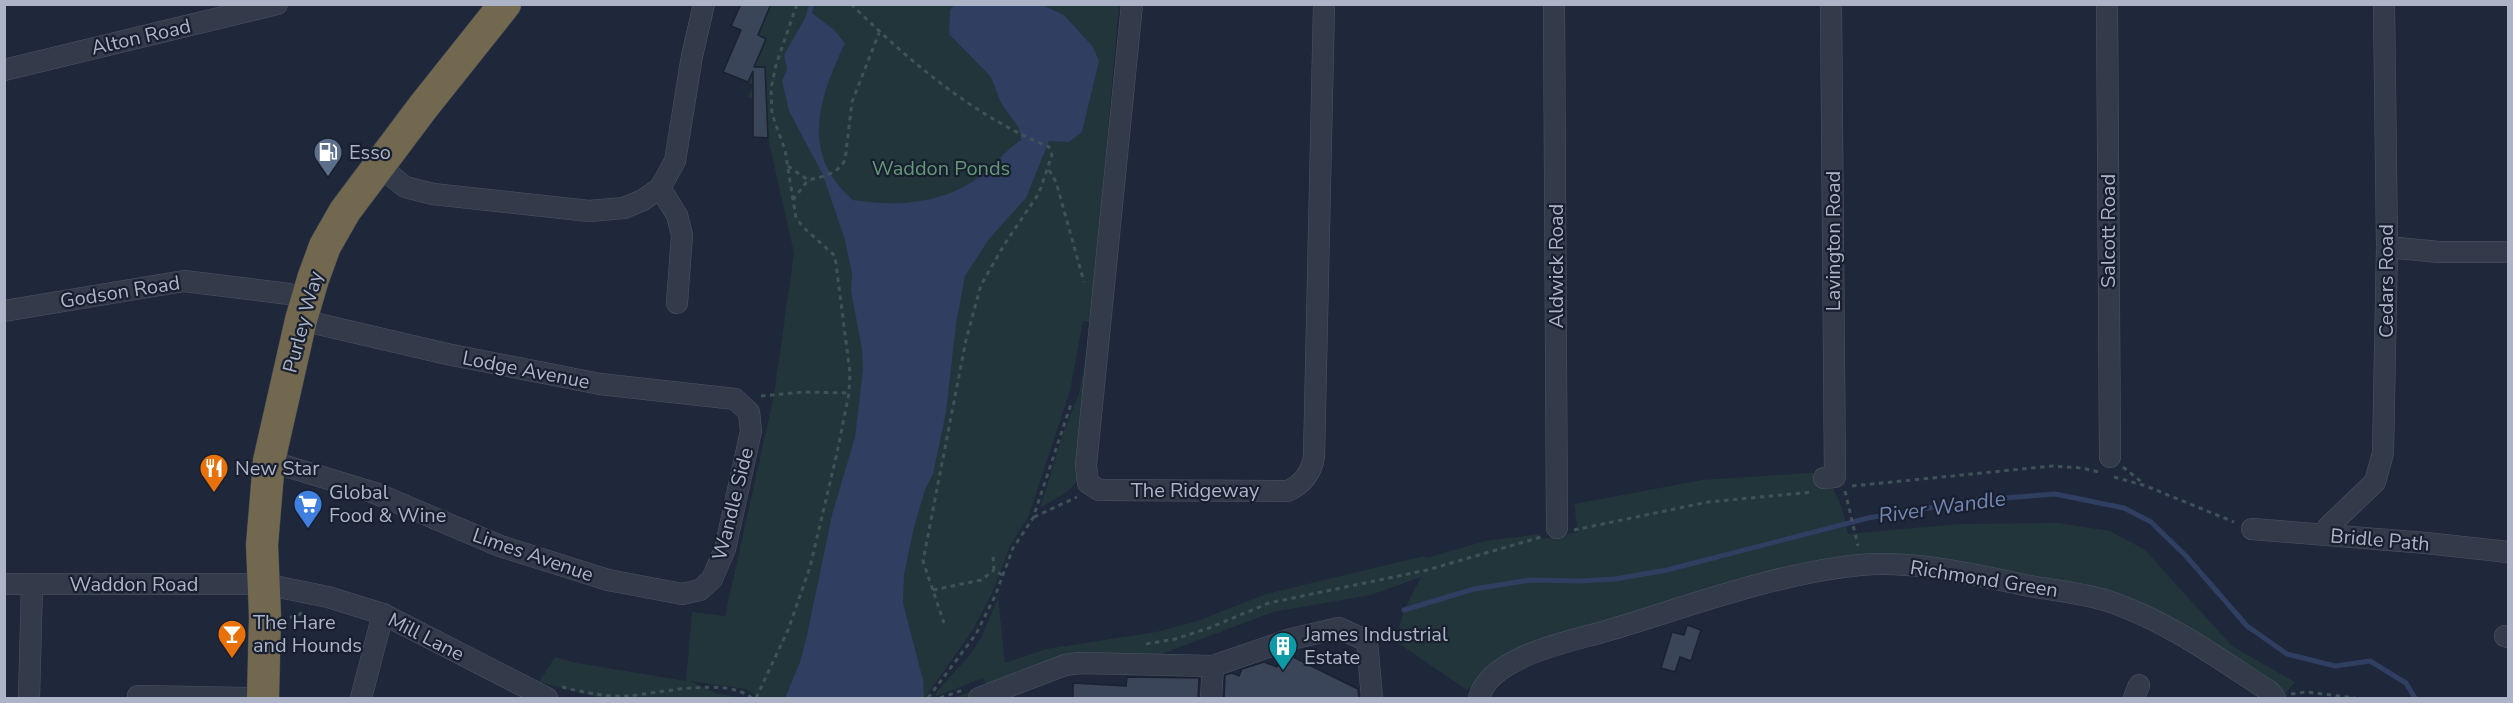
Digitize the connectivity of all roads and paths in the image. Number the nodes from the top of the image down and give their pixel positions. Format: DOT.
graph roads {
  1 [pos="277,4"];
  2 [pos="505,4"];
  3 [pos="704,4"];
  4 [pos="797,4"];
  5 [pos="850,4"];
  6 [pos="1132,4"];
  7 [pos="1324,4"];
  8 [pos="1554,4"];
  9 [pos="1832,4"];
  10 [pos="2107,4"];
  11 [pos="2384,4"];
  12 [pos="879,33"];
  13 [pos="4,70"];
  14 [pos="378,165"];
  15 [pos="788,166"];
  16 [pos="1049,170"];
  17 [pos="808,180"];
  18 [pos="660,188"];
  19 [pos="792,202"];
  20 [pos="2387,248"];
  21 [pos="2508,252"];
  22 [pos="1086,288"];
  23 [pos="677,303"];
  24 [pos="299,304"];
  25 [pos="4,311"];
  26 [pos="1075,392"];
  27 [pos="849,393"];
  28 [pos="749,412"];
  29 [pos="2110,457"];
  30 [pos="269,461"];
  31 [pos="1825,482"];
  32 [pos="1088,483"];
  33 [pos="1033,518"];
  34 [pos="2252,529"];
  35 [pos="1557,531"];
  36 [pos="1856,534"];
  37 [pos="2325,535"];
  38 [pos="2508,552"];
  39 [pos="993,557"];
  40 [pos="994,570"];
  41 [pos="1002,574"];
  42 [pos="4,584"];
  43 [pos="264,584"];
  44 [pos="32,585"];
  45 [pos="700,590"];
  46 [pos="933,590"];
  47 [pos="302,608"];
  48 [pos="383,615"];
  49 [pos="288,617"];
  50 [pos="944,623"];
  51 [pos="1136,646"];
  52 [pos="1213,666"];
  53 [pos="544,694"];
  54 [pos="972,694"];
  55 [pos="138,696"];
  56 [pos="2275,697"];
  57 [pos="29,699"];
  58 [pos="248,699"];
  59 [pos="263,699"];
  60 [pos="361,699"];
  61 [pos="754,699"];
  62 [pos="928,699"];
  63 [pos="940,699"];
  64 [pos="1211,699"];
  65 [pos="1372,699"];
  66 [pos="1479,699"];
  67 [pos="2355,699"];
  1 -- 13 [label="street, Alton Road"];
  2 -- 14 [label="highway, Purley Way"];
  3 -- 18 [label="street"];
  4 -- 15 [label="path"];
  5 -- 12 [label="path"];
  6 -- 32 [label="street"];
  7 -- 32 [label="street, The Ridgeway"];
  8 -- 35 [label="street, Aldwick Road"];
  9 -- 31 [label="street, Lavington Road"];
  10 -- 29 [label="street, Salcott Road"];
  11 -- 20 [label="street, Cedars Road"];
  12 -- 16 [label="path"];
  12 -- 17 [label="path"];
  14 -- 18 [label="street"];
  14 -- 24 [label="highway, Purley Way"];
  15 -- 17 [label="path"];
  15 -- 19 [label="path"];
  16 -- 22 [label="path"];
  16 -- 46 [label="path"];
  17 -- 19 [label="path"];
  18 -- 23 [label="street"];
  19 -- 27 [label="path"];
  20 -- 21 [label="street"];
  20 -- 37 [label="street, Cedars Road"];
  24 -- 25 [label="street, Godson Road"];
  24 -- 28 [label="street, Lodge Avenue"];
  24 -- 30 [label="highway, Purley Way"];
  26 -- 33 [label="path"];
  27 -- 28 [label="path"];
  27 -- 61 [label="path"];
  28 -- 45 [label="street, Wandle Side"];
  30 -- 43 [label="highway, Purley Way"];
  30 -- 45 [label="street, Limes Avenue"];
  31 -- 35 [label="path"];
  32 -- 33 [label="path"];
  33 -- 41 [label="path"];
  34 -- 36 [label="path"];
  34 -- 37 [label="street, Bridle Path"];
  35 -- 51 [label="path"];
  37 -- 38 [label="street, Bridle Path"];
  39 -- 40 [label="path"];
  40 -- 41 [label="path"];
  40 -- 46 [label="path"];
  41 -- 62 [label="path"];
  42 -- 44 [label="street, Waddon Road"];
  43 -- 44 [label="street, Waddon Road"];
  43 -- 48 [label="street, Mill Lane"];
  43 -- 59 [label="highway, Purley Way"];
  44 -- 57 [label="street"];
  46 -- 50 [label="path"];
  47 -- 49 [label="path"];
  48 -- 53 [label="street, Mill Lane"];
  48 -- 60 [label="street"];
  52 -- 54 [label="street"];
  52 -- 64 [label="street"];
  52 -- 65 [label="street"];
  53 -- 61 [label="path"];
  54 -- 63 [label="path"];
  55 -- 58 [label="street"];
  56 -- 66 [label="street, Richmond Green"];
  56 -- 67 [label="path"];
}
